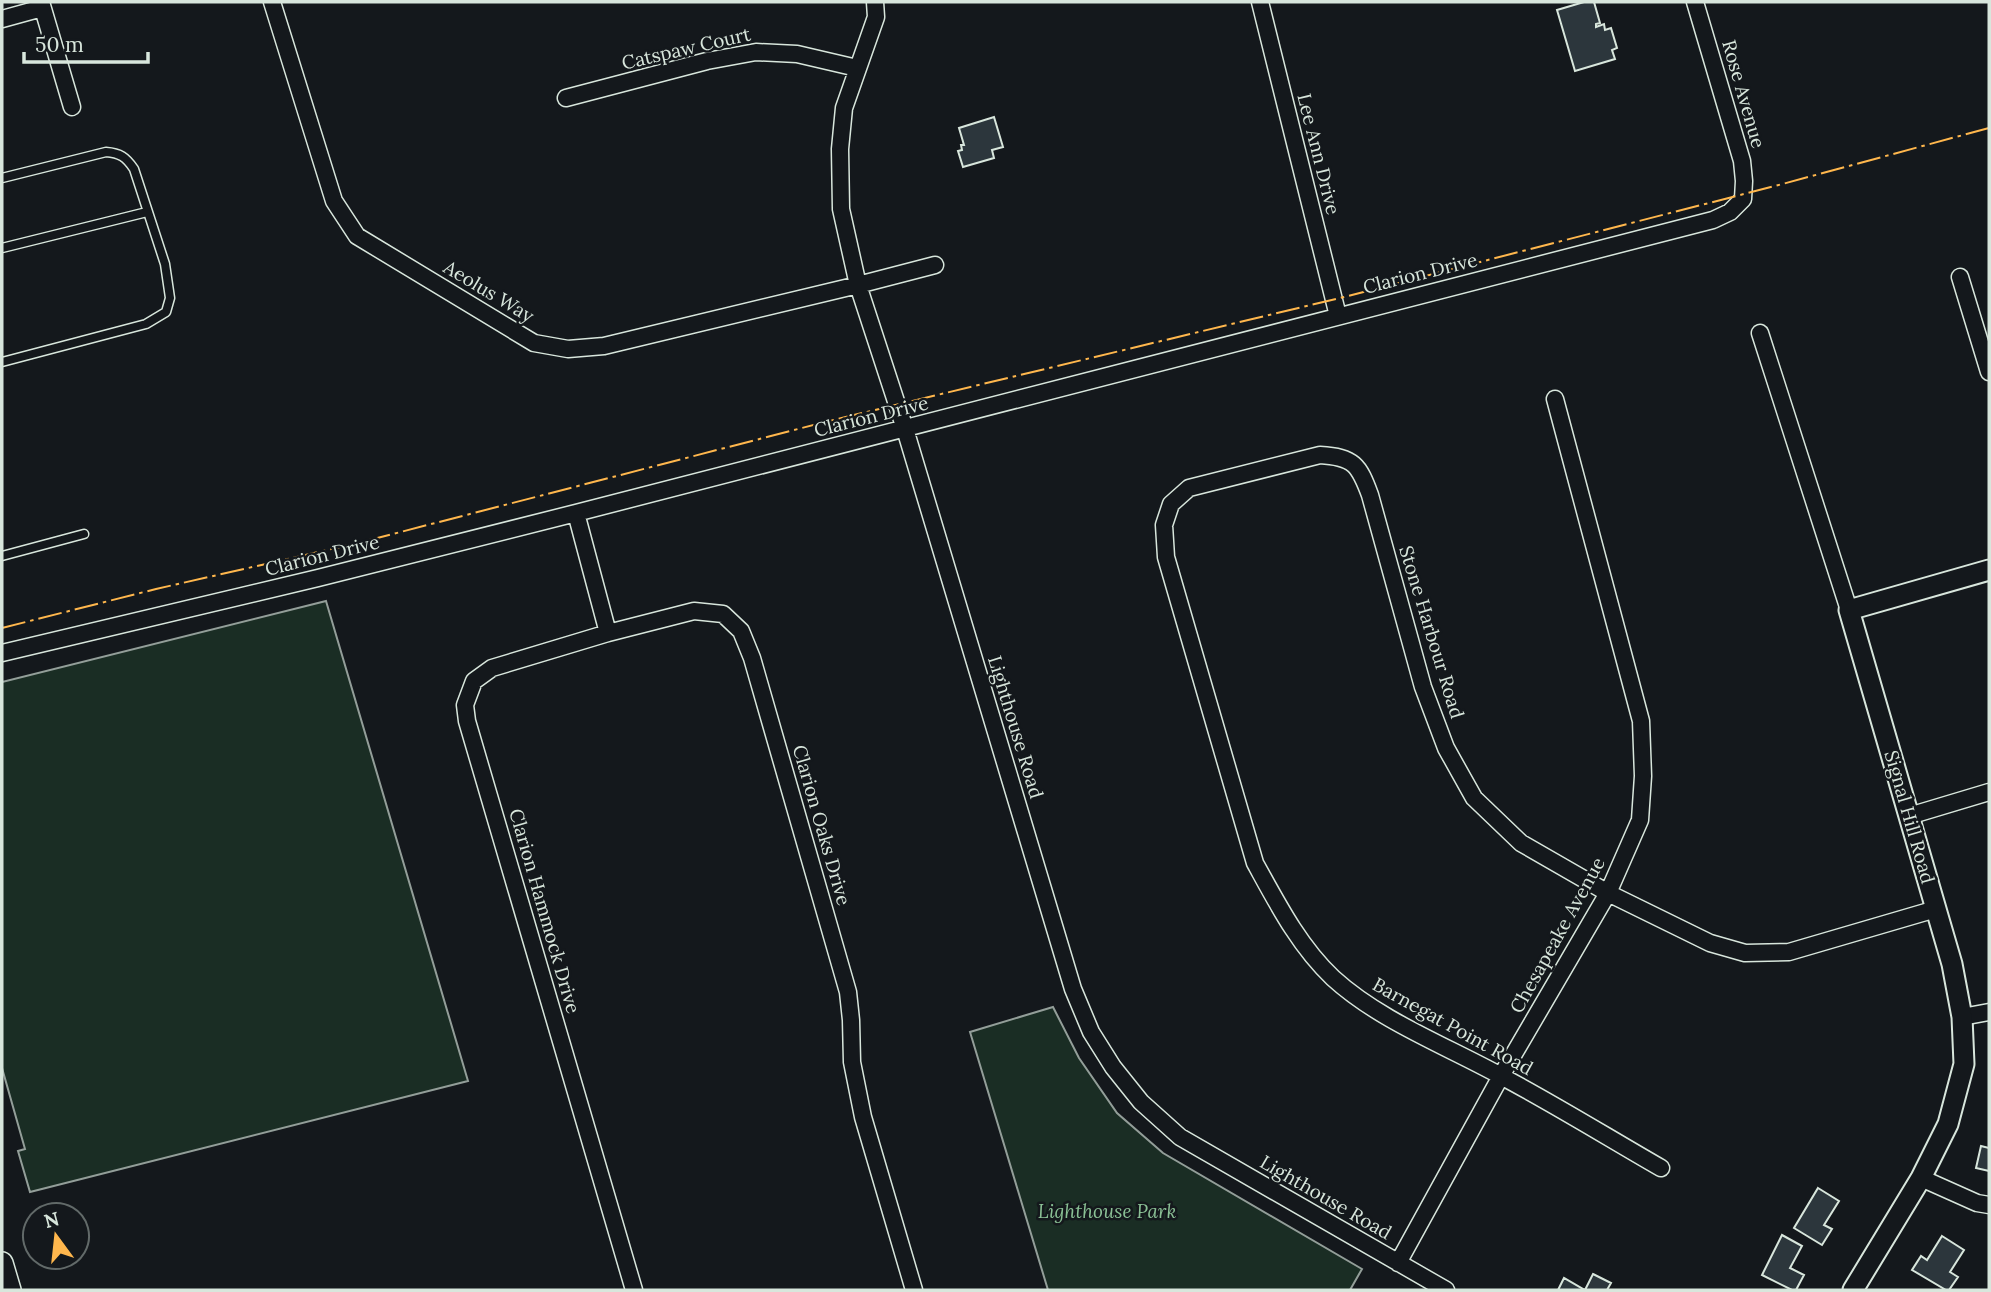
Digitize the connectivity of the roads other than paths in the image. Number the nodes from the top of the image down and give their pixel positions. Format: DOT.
graph roads {
  1 [pos="272,2"];
  2 [pos="875,2"];
  3 [pos="1260,2"];
  4 [pos="1695,2"];
  5 [pos="41,5"];
  6 [pos="2,19"];
  7 [pos="857,68"];
  8 [pos="566,99"];
  9 [pos="72,107"];
  10 [pos="2,178"];
  11 [pos="1743,199"];
  12 [pos="147,212"];
  13 [pos="2,248"];
  14 [pos="935,265"];
  15 [pos="1960,277"];
  16 [pos="858,285"];
  17 [pos="1338,316"];
  18 [pos="1760,333"];
  19 [pos="2,362"];
  20 [pos="1989,372"];
  21 [pos="1555,398"];
  22 [pos="905,429"];
  23 [pos="576,513"];
  24 [pos="84,534"];
  25 [pos="2,556"];
  26 [pos="1166,557"];
  27 [pos="1989,570"];
  28 [pos="1849,610"];
  29 [pos="608,633"];
  30 [pos="2,653"];
  31 [pos="1989,792"];
  32 [pos="1909,816"];
  33 [pos="1608,893"];
  34 [pos="1936,909"];
  35 [pos="1989,1012"];
  36 [pos="1962,1017"];
  37 [pos="1502,1076"];
  38 [pos="1661,1168"];
  39 [pos="1921,1178"];
  40 [pos="1989,1205"];
  41 [pos="1398,1263"];
  42 [pos="2,1264"];
  43 [pos="10,1290"];
  44 [pos="634,1290"];
  45 [pos="914,1290"];
  46 [pos="1446,1290"];
  47 [pos="1853,1290"];
  1 -- 16 [label="street, Aeolus Way"];
  2 -- 7 [label="street, Lighthouse Road"];
  3 -- 17 [label="street, Lee Ann Drive"];
  4 -- 11 [label="street, Rose Avenue"];
  5 -- 6 [label="street"];
  5 -- 9 [label="street"];
  7 -- 8 [label="street, Catspaw Court"];
  7 -- 16 [label="street, Lighthouse Road"];
  10 -- 12 [label="lane"];
  11 -- 17 [label="street, Clarion Drive"];
  12 -- 13 [label="lane"];
  12 -- 19 [label="lane"];
  14 -- 16 [label="street, Aeolus Way"];
  15 -- 20 [label="street"];
  16 -- 22 [label="street, Lighthouse Road"];
  17 -- 22 [label="street, Clarion Drive"];
  18 -- 28 [label="street, Signal Hill Road"];
  21 -- 33 [label="street, Chesapeake Avenue"];
  22 -- 23 [label="street, Clarion Drive"];
  22 -- 41 [label="street, Lighthouse Road"];
  23 -- 29 [label="street"];
  23 -- 30 [label="street, Clarion Drive"];
  24 -- 25 [label="lane"];
  26 -- 33 [label="street, Stone Harbour Road"];
  26 -- 37 [label="street, Barnegat Point Road"];
  27 -- 28 [label="street"];
  28 -- 32 [label="street, Signal Hill Road"];
  29 -- 44 [label="street, Clarion Hammock Drive"];
  29 -- 45 [label="street, Clarion Oaks Drive"];
  31 -- 32 [label="street"];
  32 -- 34 [label="street, Signal Hill Road"];
  33 -- 34 [label="street, Stone Harbour Road"];
  33 -- 37 [label="street, Chesapeake Avenue"];
  34 -- 36 [label="street, Signal Hill Road"];
  35 -- 36 [label="street"];
  36 -- 39 [label="street, Signal Hill Road"];
  37 -- 38 [label="street, Barnegat Point Road"];
  37 -- 41 [label="street, Chesapeake Avenue"];
  39 -- 40 [label="street"];
  39 -- 47 [label="street, Signal Hill Road"];
  41 -- 46 [label="street, Lighthouse Road"];
  42 -- 43 [label="main road"];
}
